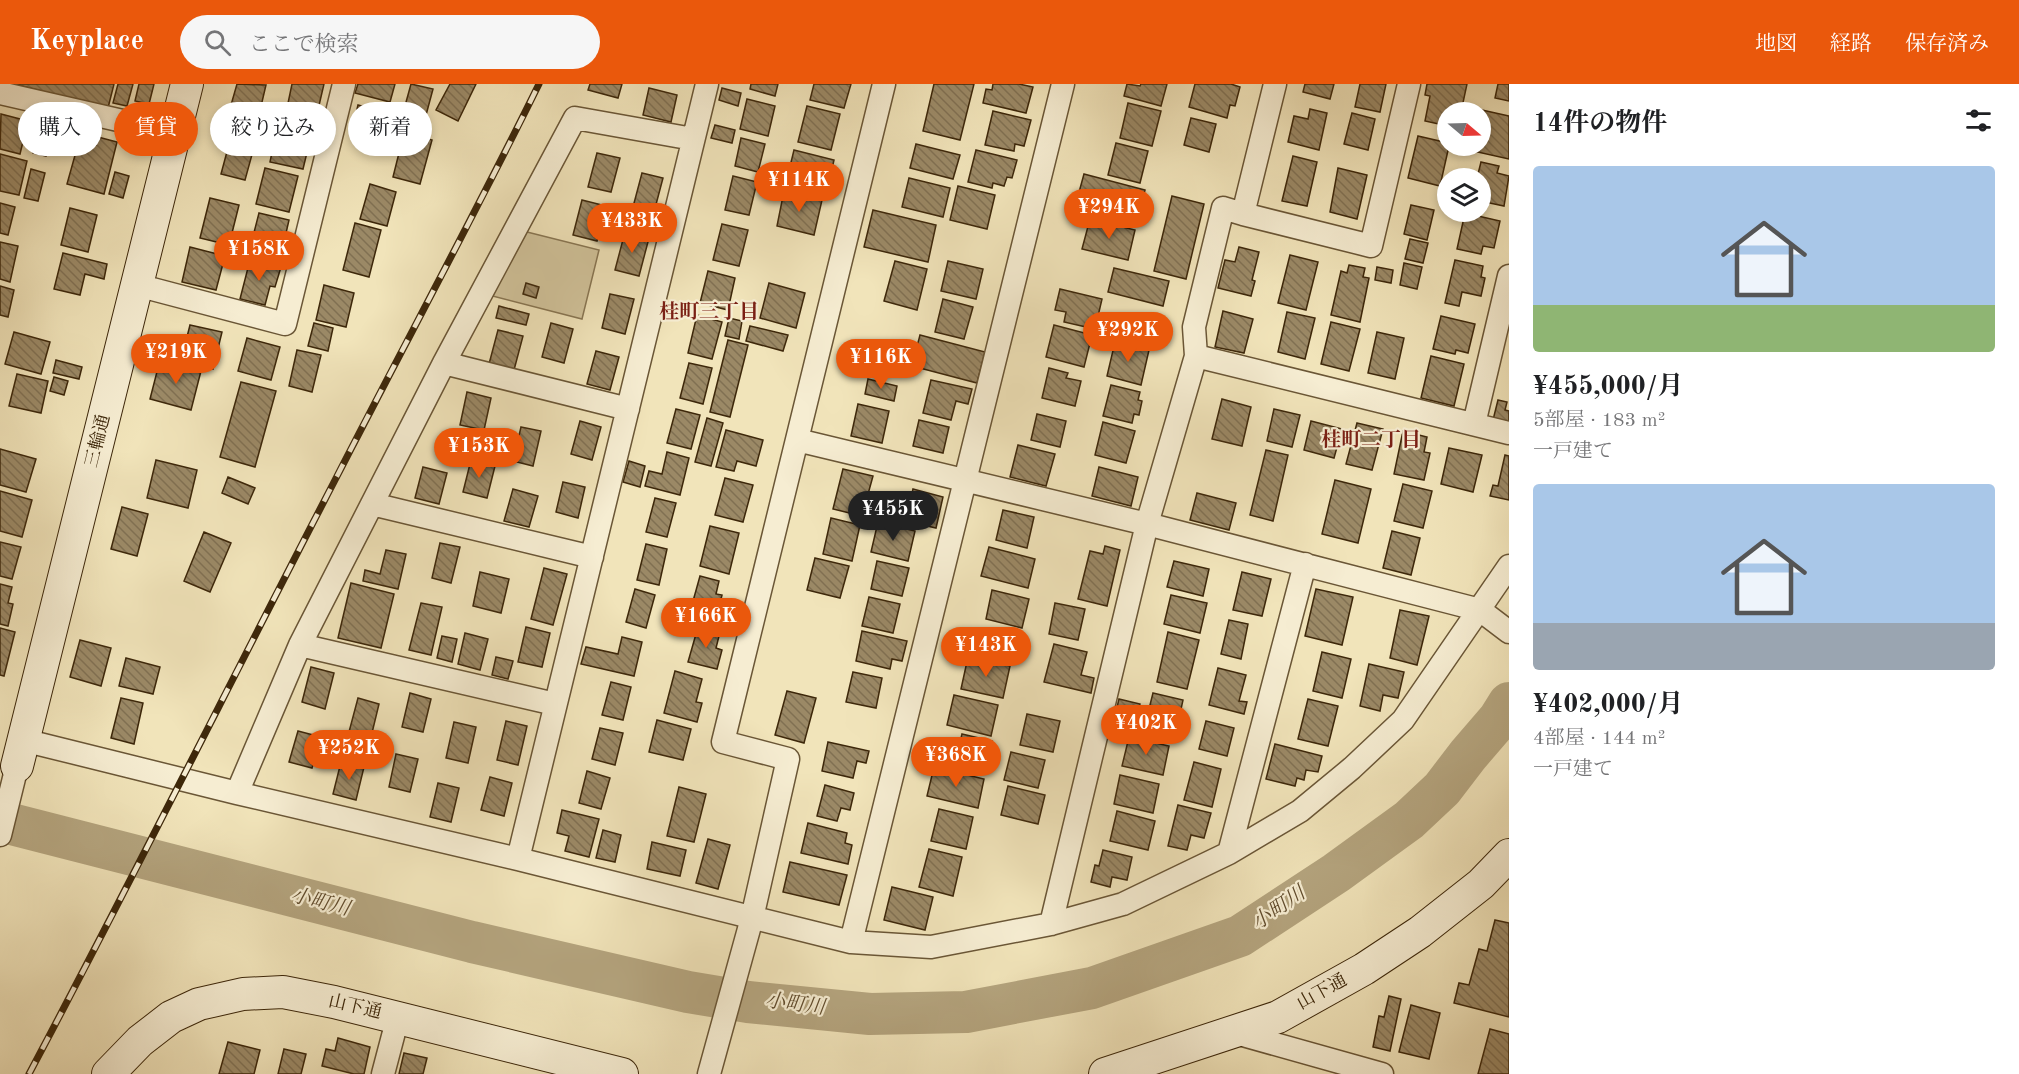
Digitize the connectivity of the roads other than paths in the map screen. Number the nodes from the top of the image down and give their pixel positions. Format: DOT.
graph roads {
  1 [pos="187,84"];
  2 [pos="344,84"];
  3 [pos="707,84"];
  4 [pos="884,84"];
  5 [pos="1063,84"];
  6 [pos="1275,84"];
  7 [pos="1409,84"];
  8 [pos="0,93"];
  9 [pos="183,102"];
  10 [pos="114,119"];
  11 [pos="693,139"];
  12 [pos="169,156"];
  13 [pos="1243,214"];
  14 [pos="1509,276"];
  15 [pos="137,285"];
  16 [pos="1196,357"];
  17 [pos="444,363"];
  18 [pos="628,409"];
  19 [pos="1474,424"];
  20 [pos="1509,433"];
  21 [pos="797,440"];
  22 [pos="966,480"];
  23 [pos="372,504"];
  24 [pos="1147,524"];
  25 [pos="592,556"];
  26 [pos="1305,564"];
  27 [pos="1509,566"];
  28 [pos="1480,610"];
  29 [pos="1504,629"];
  30 [pos="300,645"];
  31 [pos="555,704"];
  32 [pos="14,747"];
  33 [pos="237,793"];
  34 [pos="0,835"];
  35 [pos="1229,853"];
  36 [pos="1509,855"];
  37 [pos="518,859"];
  38 [pos="752,918"];
  39 [pos="1051,924"];
  40 [pos="851,942"];
  41 [pos="398,1017"];
  42 [pos="1232,1032"];
  43 [pos="548,1065"];
  44 [pos="710,1065"];
  45 [pos="110,1074"];
  46 [pos="382,1074"];
  47 [pos="622,1074"];
  48 [pos="1105,1074"];
  49 [pos="1382,1074"];
  1 -- 9 [label="street, 三輪通"];
  2 -- 15 [label="street"];
  3 -- 11 [label="street"];
  4 -- 21 [label="street"];
  5 -- 22 [label="street"];
  6 -- 13 [label="street"];
  7 -- 13 [label="street"];
  8 -- 10 [label="street"];
  11 -- 17 [label="street"];
  11 -- 18 [label="street"];
  12 -- 15 [label="street, 三輪通"];
  13 -- 16 [label="street"];
  14 -- 19 [label="street"];
  15 -- 32 [label="street, 三輪通"];
  16 -- 19 [label="street"];
  16 -- 24 [label="street"];
  17 -- 18 [label="street"];
  17 -- 23 [label="street"];
  18 -- 25 [label="street"];
  19 -- 20 [label="street"];
  21 -- 22 [label="street"];
  21 -- 38 [label="street"];
  22 -- 24 [label="street"];
  22 -- 40 [label="street"];
  23 -- 25 [label="street"];
  23 -- 30 [label="street"];
  24 -- 26 [label="street"];
  24 -- 39 [label="street"];
  25 -- 31 [label="street"];
  26 -- 28 [label="street"];
  26 -- 35 [label="street"];
  27 -- 28 [label="street"];
  28 -- 29 [label="street"];
  28 -- 35 [label="street"];
  30 -- 31 [label="street"];
  30 -- 33 [label="street"];
  31 -- 37 [label="street"];
  32 -- 33 [label="street"];
  32 -- 34 [label="street"];
  33 -- 37 [label="street"];
  35 -- 39 [label="street"];
  36 -- 42 [label="street, 山下通"];
  37 -- 38 [label="street"];
  38 -- 40 [label="street"];
  38 -- 44 [label="street"];
  39 -- 40 [label="street"];
  41 -- 43 [label="street, 山下通"];
  41 -- 45 [label="street, 山下通"];
  41 -- 46 [label="street"];
  42 -- 48 [label="street, 山下通"];
  42 -- 49 [label="street"];
  43 -- 47 [label="street, 山下通"];
}
